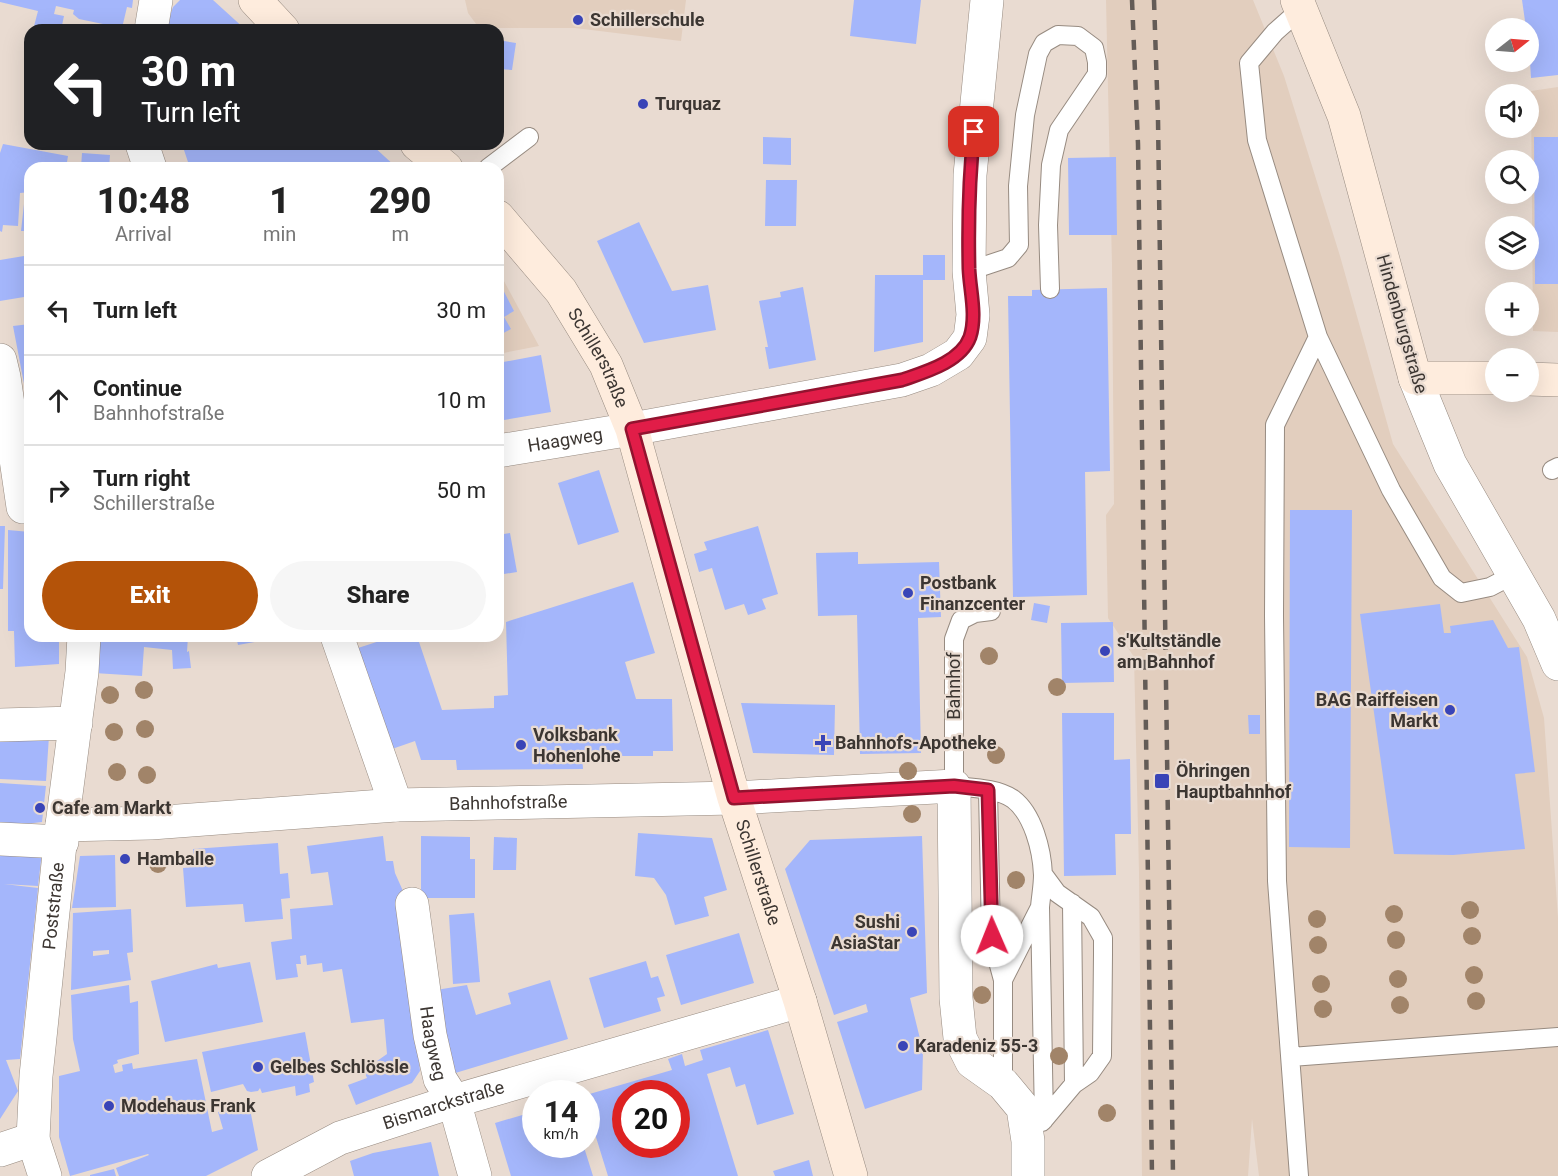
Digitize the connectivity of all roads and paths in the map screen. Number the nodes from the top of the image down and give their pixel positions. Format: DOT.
graph roads {
  1 [pos="156,0"];
  2 [pos="255,0"];
  3 [pos="987,0"];
  4 [pos="1306,3"];
  5 [pos="153,24"];
  6 [pos="277,24"];
  7 [pos="530,136"];
  8 [pos="424,150"];
  9 [pos="439,162"];
  10 [pos="496,162"];
  11 [pos="504,224"];
  12 [pos="969,271"];
  13 [pos="1050,289"];
  14 [pos="1318,337"];
  15 [pos="1,371"];
  16 [pos="1415,378"];
  17 [pos="1485,378"];
  18 [pos="1539,379"];
  19 [pos="1558,380"];
  20 [pos="632,429"];
  21 [pos="504,450"];
  22 [pos="18,508"];
  23 [pos="1513,575"];
  24 [pos="991,611"];
  25 [pos="1549,620"];
  26 [pos="83,642"];
  27 [pos="339,642"];
  28 [pos="1558,664"];
  29 [pos="76,723"];
  30 [pos="0,725"];
  31 [pos="954,786"];
  32 [pos="988,790"];
  33 [pos="734,798"];
  34 [pos="396,805"];
  35 [pos="62,833"];
  36 [pos="0,839"];
  37 [pos="1043,873"];
  38 [pos="1072,903"];
  39 [pos="412,904"];
  40 [pos="1040,907"];
  41 [pos="1003,980"];
  42 [pos="800,1001"];
  43 [pos="1558,1037"];
  44 [pos="1291,1057"];
  45 [pos="1004,1084"];
  46 [pos="1074,1084"];
  47 [pos="453,1101"];
  48 [pos="1036,1130"];
  49 [pos="33,1139"];
  50 [pos="0,1150"];
  51 [pos="45,1176"];
  52 [pos="268,1176"];
  53 [pos="474,1176"];
  54 [pos="851,1176"];
  55 [pos="1028,1176"];
  56 [pos="1299,1176"];
  1 -- 5 [label="street"];
  2 -- 6 [label="main road"];
  3 -- 12 [label="street, Haagweg"];
  4 -- 14 [label="lane"];
  4 -- 16 [label="main road, Hindenburgstraße"];
  7 -- 10 [label="lane"];
  8 -- 9 [label="main road"];
  11 -- 20 [label="main road, Schillerstraße"];
  12 -- 13 [label="lane"];
  12 -- 20 [label="street, Haagweg"];
  14 -- 23 [label="lane"];
  14 -- 44 [label="lane"];
  15 -- 22 [label="street"];
  16 -- 17 [label="main road"];
  16 -- 23 [label="street, Hindenburgstraße"];
  18 -- 19 [label="main road"];
  20 -- 21 [label="street, Haagweg"];
  20 -- 33 [label="main road, Schillerstraße"];
  23 -- 25 [label="street, Hindenburgstraße"];
  24 -- 31 [label="lane, Bahnhof"];
  25 -- 28 [label="street, Hindenburgstraße"];
  26 -- 29 [label="street, Poststraße"];
  27 -- 34 [label="street"];
  29 -- 30 [label="street"];
  29 -- 35 [label="street, Poststraße"];
  31 -- 32 [label="lane"];
  31 -- 33 [label="street, Bahnhofstraße"];
  31 -- 45 [label="street"];
  32 -- 37 [label="lane"];
  32 -- 41 [label="lane"];
  33 -- 34 [label="street, Bahnhofstraße"];
  33 -- 42 [label="main road, Schillerstraße"];
  34 -- 35 [label="street, Bahnhofstraße"];
  35 -- 36 [label="street, Bahnhofstraße"];
  35 -- 49 [label="street, Poststraße"];
  37 -- 38 [label="lane"];
  37 -- 40 [label="lane"];
  38 -- 46 [label="lane"];
  38 -- 46 [label="lane"];
  39 -- 47 [label="street, Haagweg"];
  40 -- 41 [label="lane"];
  40 -- 48 [label="lane"];
  41 -- 45 [label="lane"];
  42 -- 47 [label="street, Bismarckstraße"];
  42 -- 54 [label="main road, Schillerstraße"];
  43 -- 44 [label="lane"];
  44 -- 56 [label="lane"];
  45 -- 48 [label="street"];
  46 -- 48 [label="lane"];
  47 -- 52 [label="street, Bismarckstraße"];
  47 -- 53 [label="street, Haagweg"];
  48 -- 55 [label="street"];
  49 -- 50 [label="street"];
  49 -- 51 [label="street, Poststraße"];
}
